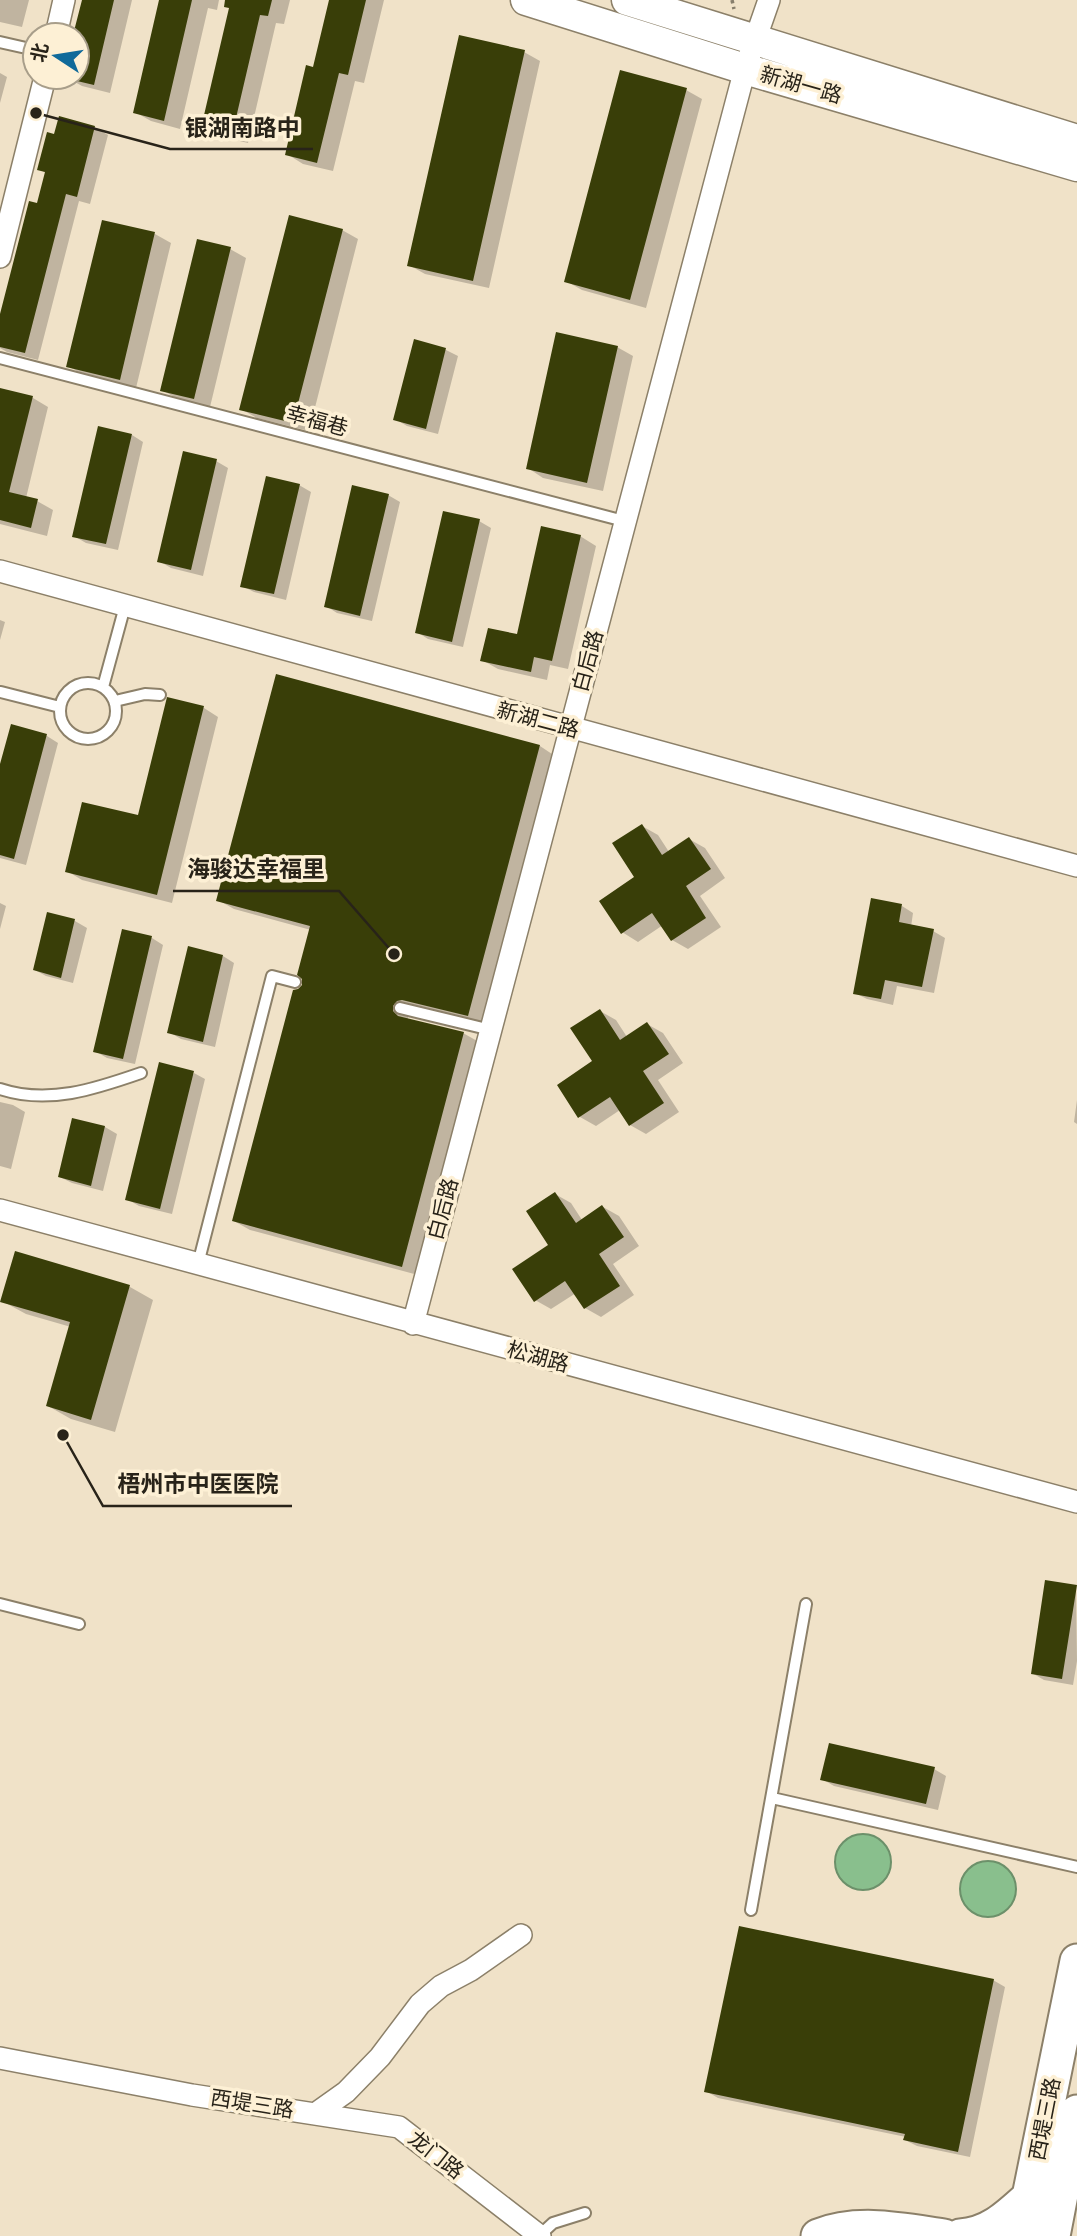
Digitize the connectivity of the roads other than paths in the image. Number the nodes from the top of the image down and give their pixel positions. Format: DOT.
graph roads {
  1 [pos="64,0"];
  2 [pos="526,0"];
  3 [pos="627,0"];
  4 [pos="769,0"];
  5 [pos="59,21"];
  6 [pos="755,40"];
  7 [pos="0,42"];
  8 [pos="21,47"];
  9 [pos="745,69"];
  10 [pos="42,91"];
  11 [pos="1077,140"];
  12 [pos="1077,166"];
  13 [pos="0,257"];
  14 [pos="0,358"];
  15 [pos="624,521"];
  16 [pos="0,571"];
  17 [pos="125,606"];
  18 [pos="103,687"];
  19 [pos="1,692"];
  20 [pos="160,695"];
  21 [pos="115,701"];
  22 [pos="60,707"];
  23 [pos="570,729"];
  24 [pos="1077,866"];
  25 [pos="295,982"];
  26 [pos="400,1008"];
  27 [pos="491,1030"];
  28 [pos="141,1073"];
  29 [pos="0,1089"];
  30 [pos="0,1210"];
  31 [pos="198,1265"];
  32 [pos="413,1324"];
  33 [pos="1077,1502"];
  34 [pos="0,1604"];
  35 [pos="806,1604"];
  36 [pos="79,1623"];
  37 [pos="772,1798"];
  38 [pos="1077,1867"];
  39 [pos="751,1910"];
  40 [pos="521,1935"];
  41 [pos="1077,1961"];
  42 [pos="0,2058"];
  43 [pos="1077,2112"];
  44 [pos="315,2114"];
  45 [pos="1030,2196"];
  46 [pos="585,2213"];
  47 [pos="540,2236"];
  48 [pos="818,2236"];
  49 [pos="944,2236"];
  50 [pos="960,2236"];
  51 [pos="1021,2236"];
  52 [pos="1053,2236"];
  1 -- 5 [label="street"];
  2 -- 9 [label="street, 新湖一路"];
  3 -- 6 [label="street, 新湖一路"];
  4 -- 6 [label="street, 白后路"];
  6 -- 9 [label="street, 白后路"];
  6 -- 11 [label="street, 新湖一路"];
  7 -- 8 [label="lane"];
  9 -- 12 [label="street, 新湖一路"];
  9 -- 15 [label="street, 白后路"];
  10 -- 13 [label="street"];
  14 -- 15 [label="lane, 幸福巷"];
  15 -- 23 [label="street, 白后路"];
  16 -- 17 [label="street, 新湖二路"];
  17 -- 18 [label="lane"];
  17 -- 23 [label="street, 新湖二路"];
  18 -- 21 [label="lane"];
  18 -- 22 [label="lane"];
  19 -- 22 [label="lane"];
  20 -- 21 [label="lane"];
  21 -- 22 [label="lane"];
  23 -- 24 [label="street, 新湖二路"];
  23 -- 27 [label="street, 白后路"];
  25 -- 31 [label="lane"];
  26 -- 27 [label="lane"];
  27 -- 32 [label="street, 白后路"];
  28 -- 29 [label="lane"];
  30 -- 31 [label="street, 松湖路"];
  31 -- 32 [label="street, 松湖路"];
  32 -- 33 [label="street, 松湖路"];
  34 -- 36 [label="lane"];
  35 -- 37 [label="lane"];
  37 -- 38 [label="lane"];
  37 -- 39 [label="lane"];
  40 -- 44 [label="street, 西堤三路"];
  41 -- 45 [label="main road, 西堤三路"];
  42 -- 44 [label="street, 西堤三路"];
  43 -- 52 [label="main road, 西堤三路"];
  44 -- 47 [label="street, 龙门路"];
  45 -- 50 [label="main road"];
  45 -- 51 [label="main road, 西堤三路"];
  46 -- 47 [label="lane"];
  48 -- 49 [label="main road"];
}
